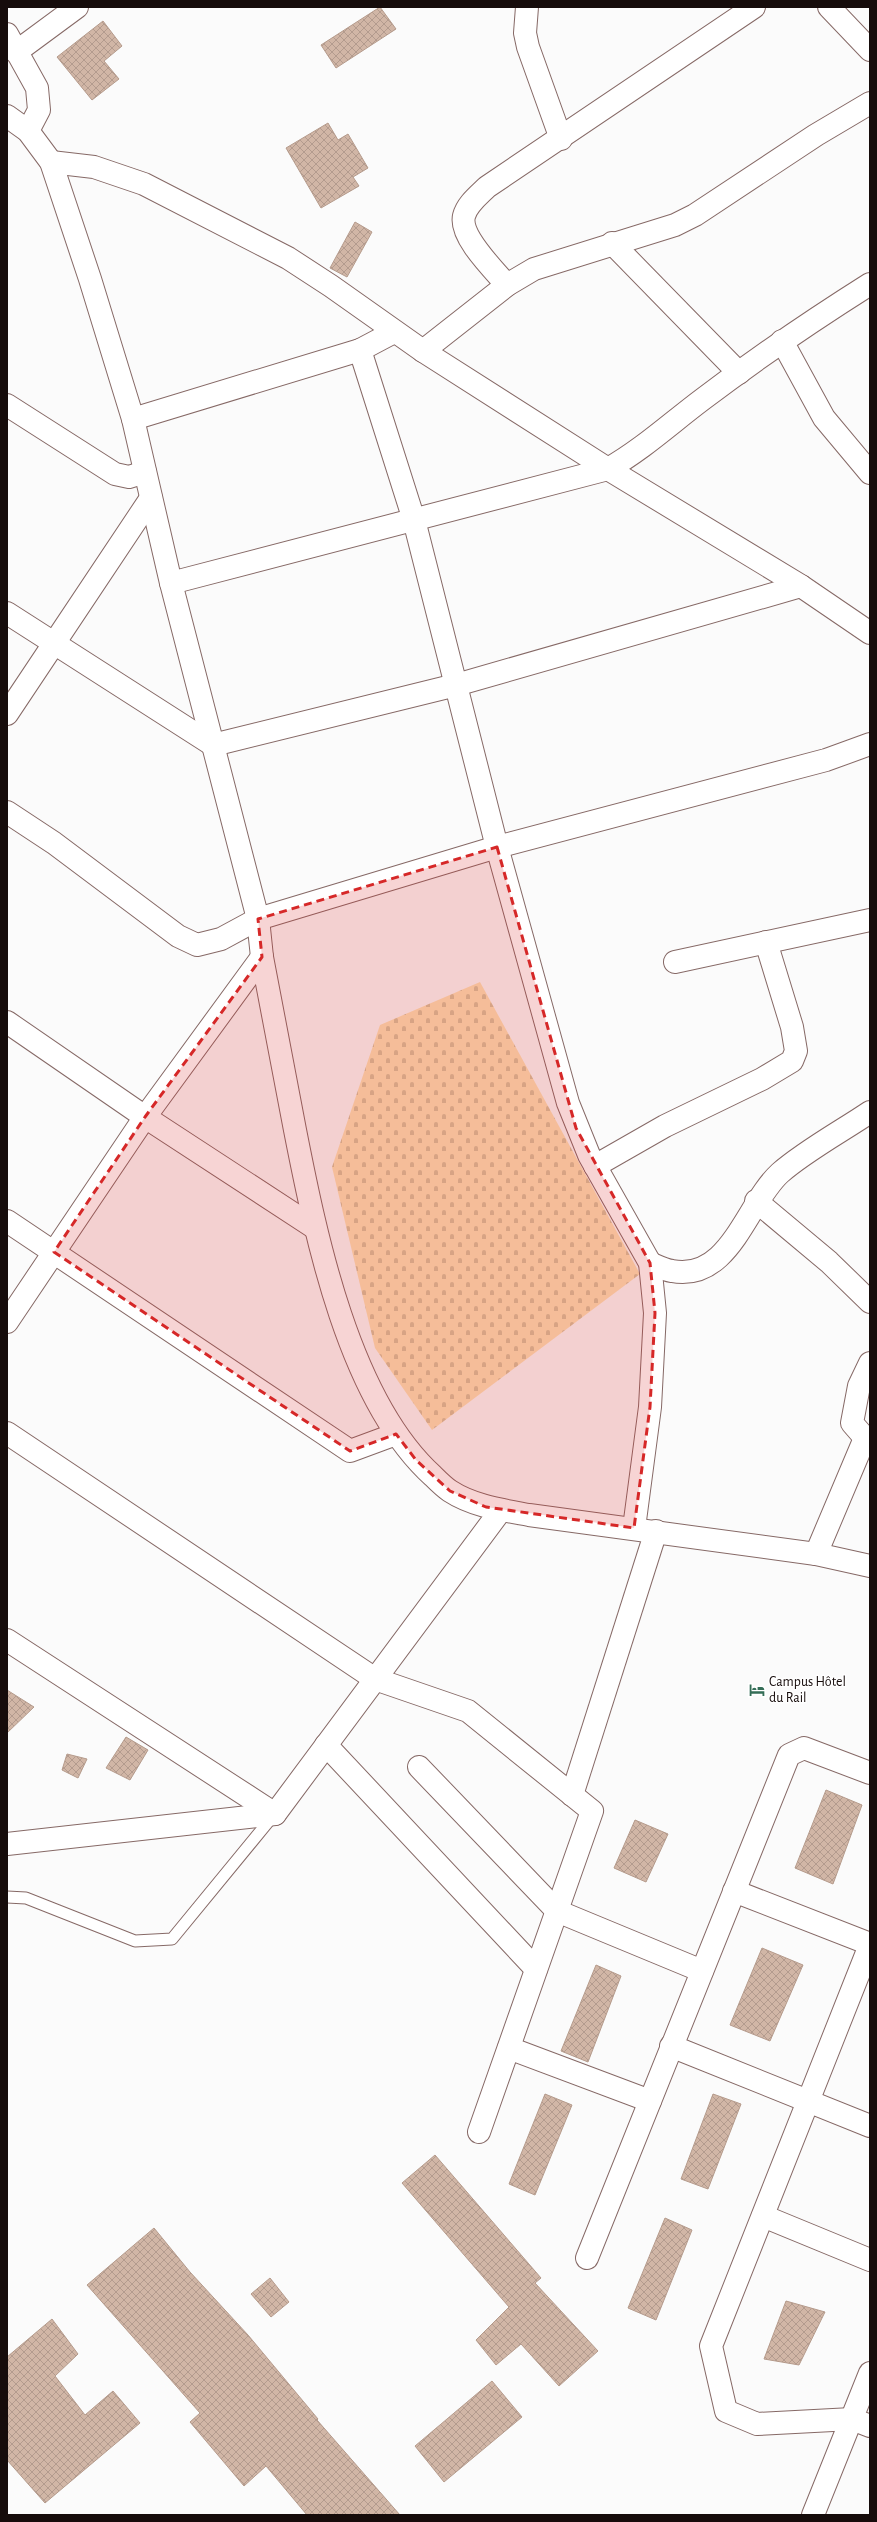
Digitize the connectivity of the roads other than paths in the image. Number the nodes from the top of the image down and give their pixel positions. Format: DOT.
graph roads {
  1 [pos="77,7"];
  2 [pos="527,7"];
  3 [pos="754,7"];
  4 [pos="829,7"];
  5 [pos="12,43"];
  6 [pos="870,50"];
  7 [pos="870,103"];
  8 [pos="7,116"];
  9 [pos="28,131"];
  10 [pos="561,140"];
  11 [pos="51,162"];
  12 [pos="612,243"];
  13 [pos="870,284"];
  14 [pos="507,285"];
  15 [pos="394,332"];
  16 [pos="782,341"];
  17 [pos="360,350"];
  18 [pos="423,351"];
  19 [pos="739,373"];
  20 [pos="7,405"];
  21 [pos="133,419"];
  22 [pos="608,469"];
  23 [pos="145,472"];
  24 [pos="870,473"];
  25 [pos="152,498"];
  26 [pos="414,520"];
  27 [pos="171,583"];
  28 [pos="801,586"];
  29 [pos="7,614"];
  30 [pos="870,633"];
  31 [pos="52,644"];
  32 [pos="456,685"];
  33 [pos="7,714"];
  34 [pos="870,744"];
  35 [pos="213,745"];
  36 [pos="7,812"];
  37 [pos="497,847"];
  38 [pos="258,919"];
  39 [pos="870,920"];
  40 [pos="766,942"];
  41 [pos="262,957"];
  42 [pos="675,962"];
  43 [pos="7,1022"];
  44 [pos="870,1112"];
  45 [pos="145,1117"];
  46 [pos="595,1166"];
  47 [pos="756,1201"];
  48 [pos="7,1220"];
  49 [pos="315,1228"];
  50 [pos="54,1252"];
  51 [pos="650,1263"];
  52 [pos="870,1302"];
  53 [pos="7,1322"];
  54 [pos="870,1363"];
  55 [pos="7,1433"];
  56 [pos="396,1434"];
  57 [pos="867,1439"];
  58 [pos="501,1510"];
  59 [pos="634,1528"];
  60 [pos="656,1531"];
  61 [pos="816,1554"];
  62 [pos="870,1566"];
  63 [pos="7,1640"];
  64 [pos="375,1679"];
  65 [pos="326,1746"];
  66 [pos="419,1767"];
  67 [pos="870,1774"];
  68 [pos="572,1795"];
  69 [pos="275,1814"];
  70 [pos="7,1844"];
  71 [pos="734,1891"];
  72 [pos="7,1897"];
  73 [pos="557,1911"];
  74 [pos="870,1944"];
  75 [pos="536,1969"];
  76 [pos="702,1971"];
  77 [pos="672,2046"];
  78 [pos="508,2048"];
  79 [pos="650,2101"];
  80 [pos="808,2101"];
  81 [pos="870,2126"];
  82 [pos="479,2132"];
  83 [pos="763,2216"];
  84 [pos="586,2258"];
  85 [pos="870,2260"];
  86 [pos="870,2373"];
  87 [pos="861,2423"];
  88 [pos="813,2515"];
  1 -- 5 [label="street"];
  2 -- 10 [label="street"];
  3 -- 10 [label="street"];
  4 -- 6 [label="street"];
  5 -- 9 [label="street"];
  7 -- 12 [label="street"];
  8 -- 9 [label="street"];
  9 -- 11 [label="street"];
  10 -- 14 [label="street"];
  11 -- 15 [label="street"];
  11 -- 21 [label="street"];
  12 -- 14 [label="street"];
  12 -- 19 [label="street"];
  13 -- 16 [label="street"];
  14 -- 18 [label="street"];
  15 -- 17 [label="street"];
  15 -- 18 [label="street"];
  16 -- 19 [label="street"];
  16 -- 24 [label="street"];
  17 -- 21 [label="street"];
  17 -- 26 [label="street"];
  18 -- 22 [label="street"];
  19 -- 22 [label="street"];
  20 -- 23 [label="street"];
  21 -- 23 [label="street"];
  22 -- 26 [label="street"];
  22 -- 28 [label="street"];
  23 -- 25 [label="street"];
  25 -- 27 [label="street"];
  25 -- 31 [label="street"];
  26 -- 27 [label="street"];
  26 -- 32 [label="street"];
  27 -- 35 [label="street"];
  28 -- 30 [label="street"];
  28 -- 32 [label="street"];
  29 -- 31 [label="street"];
  31 -- 33 [label="street"];
  31 -- 35 [label="street"];
  32 -- 35 [label="street"];
  32 -- 37 [label="street"];
  34 -- 37 [label="street"];
  35 -- 38 [label="street"];
  36 -- 38 [label="street"];
  37 -- 38 [label="street"];
  37 -- 46 [label="street"];
  38 -- 41 [label="street"];
  39 -- 40 [label="street"];
  40 -- 42 [label="street"];
  40 -- 46 [label="street"];
  41 -- 45 [label="street"];
  41 -- 49 [label="street"];
  43 -- 45 [label="street"];
  44 -- 47 [label="street"];
  45 -- 49 [label="street"];
  45 -- 50 [label="street"];
  46 -- 51 [label="street"];
  47 -- 51 [label="street"];
  47 -- 52 [label="street"];
  48 -- 50 [label="street"];
  49 -- 56 [label="street"];
  50 -- 53 [label="street"];
  50 -- 56 [label="street"];
  51 -- 59 [label="street"];
  54 -- 57 [label="street"];
  55 -- 64 [label="street"];
  56 -- 58 [label="street"];
  57 -- 61 [label="street"];
  58 -- 59 [label="street"];
  58 -- 64 [label="street"];
  59 -- 60 [label="street"];
  60 -- 61 [label="street"];
  60 -- 68 [label="street"];
  61 -- 62 [label="street"];
  63 -- 69 [label="street"];
  64 -- 65 [label="street"];
  64 -- 68 [label="street"];
  65 -- 69 [label="street"];
  65 -- 75 [label="street"];
  66 -- 73 [label="street"];
  67 -- 71 [label="street"];
  68 -- 73 [label="street"];
  69 -- 70 [label="street"];
  69 -- 72 [label="lane"];
  71 -- 74 [label="street"];
  71 -- 76 [label="street"];
  73 -- 75 [label="street"];
  73 -- 76 [label="street"];
  74 -- 80 [label="street"];
  75 -- 78 [label="street"];
  76 -- 77 [label="street"];
  77 -- 79 [label="street"];
  77 -- 80 [label="street"];
  78 -- 79 [label="street"];
  78 -- 82 [label="street"];
  79 -- 84 [label="street"];
  80 -- 81 [label="street"];
  80 -- 83 [label="street"];
  83 -- 85 [label="street"];
  83 -- 87 [label="street"];
  86 -- 87 [label="street"];
  87 -- 88 [label="street"];
}
